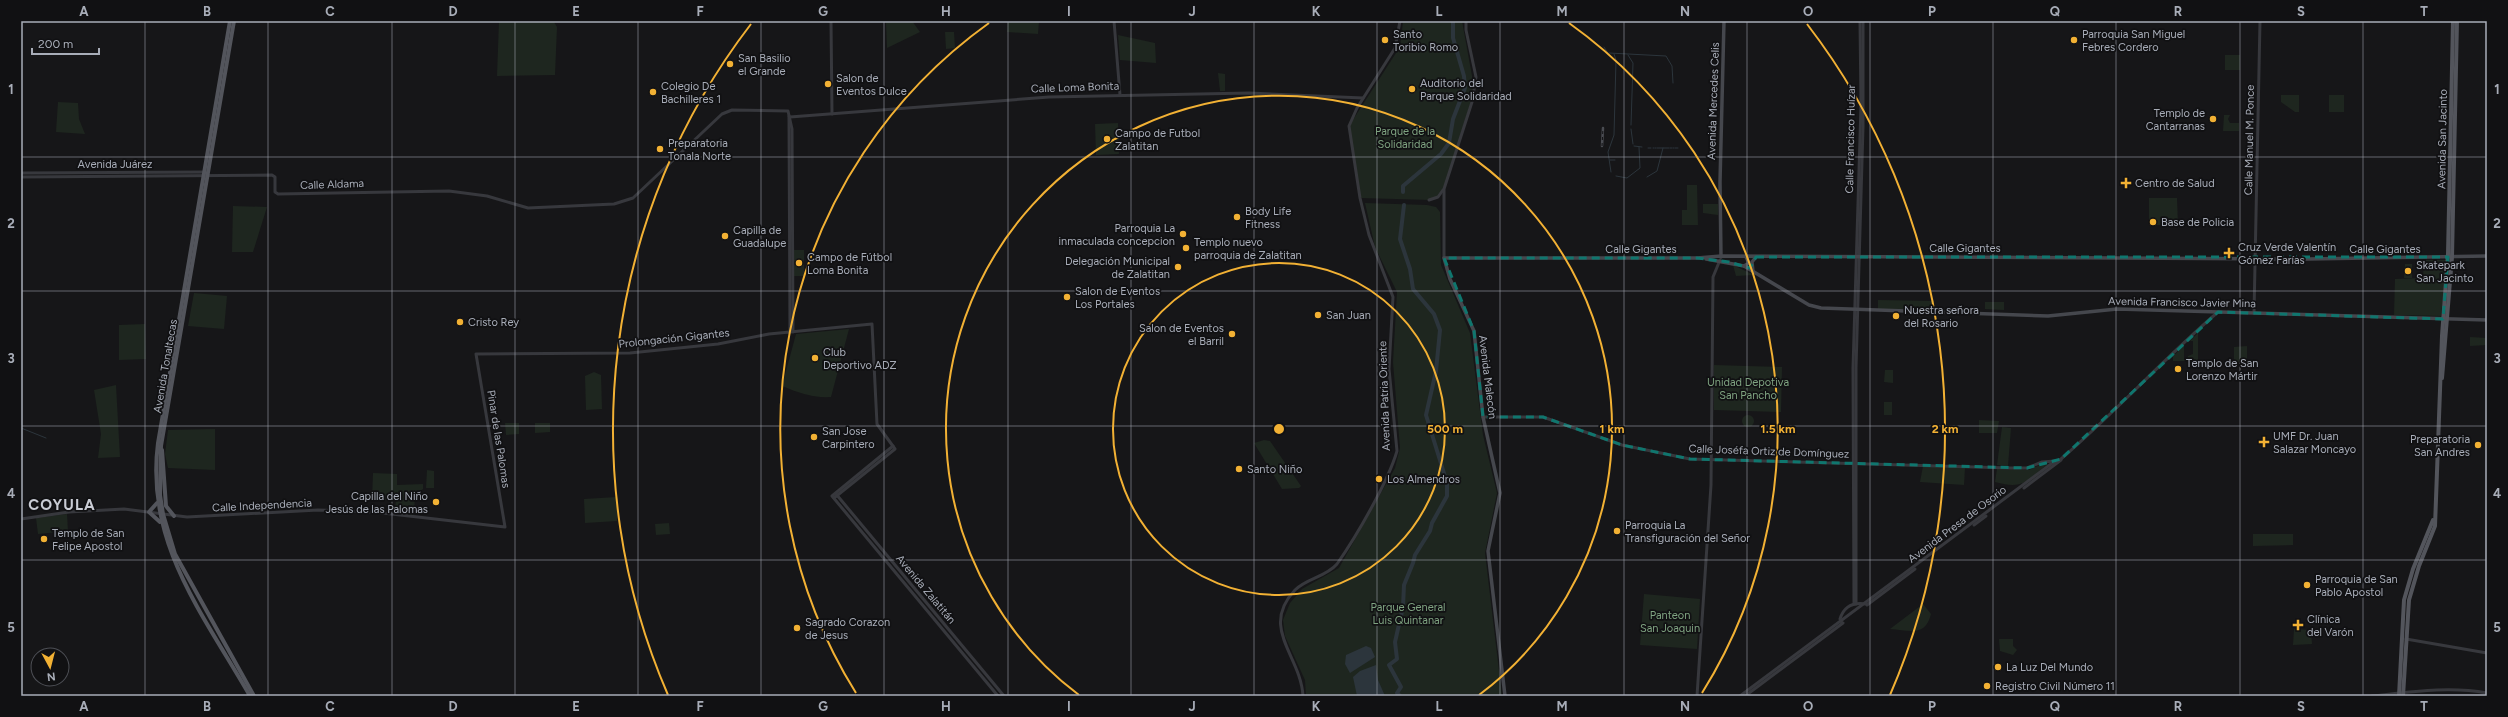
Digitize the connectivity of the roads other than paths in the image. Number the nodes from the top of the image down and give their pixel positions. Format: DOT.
graph roads {
  1 [pos="230,21"];
  2 [pos="234,21"];
  3 [pos="831,21"];
  4 [pos="1114,21"];
  5 [pos="1400,21"];
  6 [pos="1466,21"];
  7 [pos="1724,21"];
  8 [pos="1862,21"];
  9 [pos="2260,21"];
  10 [pos="2453,21"];
  11 [pos="2457,21"];
  12 [pos="1120,95"];
  13 [pos="1363,98"];
  14 [pos="832,114"];
  15 [pos="789,116"];
  16 [pos="21,173"];
  17 [pos="207,174"];
  18 [pos="21,177"];
  19 [pos="1444,189"];
  20 [pos="1429,200"];
  21 [pos="1721,256"];
  22 [pos="2487,256"];
  23 [pos="1746,257"];
  24 [pos="1756,257"];
  25 [pos="1858,257"];
  26 [pos="2450,257"];
  27 [pos="1444,258"];
  28 [pos="1697,258"];
  29 [pos="2256,258"];
  30 [pos="1720,260"];
  31 [pos="1744,266"];
  32 [pos="1753,272"];
  33 [pos="1855,310"];
  34 [pos="2218,312"];
  35 [pos="2254,313"];
  36 [pos="2445,319"];
  37 [pos="2487,320"];
  38 [pos="791,332"];
  39 [pos="476,354"];
  40 [pos="1483,417"];
  41 [pos="161,446"];
  42 [pos="1712,459"];
  43 [pos="2058,461"];
  44 [pos="1855,463"];
  45 [pos="835,495"];
  46 [pos="157,503"];
  47 [pos="149,512"];
  48 [pos="161,514"];
  49 [pos="174,516"];
  50 [pos="21,519"];
  51 [pos="161,524"];
  52 [pos="504,527"];
  53 [pos="1855,604"];
  54 [pos="1866,604"];
  55 [pos="1842,623"];
  56 [pos="2404,639"];
  57 [pos="2487,654"];
  58 [pos="2487,693"];
  59 [pos="2401,695"];
  60 [pos="250,696"];
  61 [pos="254,696"];
  62 [pos="998,696"];
  63 [pos="1004,696"];
  64 [pos="1303,696"];
  65 [pos="1505,696"];
  66 [pos="1697,696"];
  67 [pos="1740,696"];
  68 [pos="1745,696"];
  69 [pos="2372,696"];
  1 -- 17 [label="main road, Avenida Tonaltecas"];
  2 -- 17 [label="main road, Avenida Tonaltecas"];
  3 -- 14 [label="street"];
  4 -- 12 [label="street"];
  5 -- 13 [label="street, Avenida Patria Oriente"];
  6 -- 19 [label="street, Avenida Malecón"];
  7 -- 21 [label="main road, Avenida Mercedes Celis"];
  8 -- 25 [label="street, Calle Francisco Huízar"];
  9 -- 29 [label="street, Calle Manuel M. Ponce"];
  10 -- 26 [label="main road, Avenida San Jacinto"];
  11 -- 26 [label="main road, Avenida San Jacinto"];
  12 -- 13 [label="street, Calle Loma Bonita"];
  12 -- 14 [label="street, Calle Loma Bonita"];
  13 -- 64 [label="street, Avenida Patria Oriente"];
  14 -- 15 [label="street, Calle Loma Bonita"];
  15 -- 17 [label="street, Calle Aldama"];
  15 -- 38 [label="street"];
  16 -- 17 [label="street, Avenida Juárez"];
  17 -- 18 [label="street, Avenida Juárez"];
  17 -- 41 [label="main road, Avenida Tonaltecas"];
  17 -- 46 [label="main road, Avenida Tonaltecas"];
  19 -- 20 [label="street"];
  19 -- 27 [label="street, Avenida Malecón"];
  21 -- 23 [label="main road, Calle Gigantes"];
  21 -- 28 [label="main road, Calle Gigantes"];
  21 -- 30 [label="main road, Avenida Mercedes Celis"];
  22 -- 26 [label="main road, Calle Gigantes"];
  23 -- 24 [label="main road, Calle Gigantes"];
  23 -- 31 [label="main road"];
  24 -- 25 [label="main road, Calle Gigantes"];
  24 -- 32 [label="main road"];
  25 -- 29 [label="main road, Calle Gigantes"];
  25 -- 33 [label="street, Calle Francisco Huízar"];
  26 -- 29 [label="main road, Calle Gigantes"];
  26 -- 36 [label="main road"];
  27 -- 28 [label="main road, Calle Gigantes"];
  27 -- 40 [label="main road, Avenida Malecón"];
  28 -- 30 [label="main road, Avenida Francisco Javier Mina"];
  29 -- 35 [label="street, Calle Manuel M. Ponce"];
  30 -- 31 [label="main road, Avenida Francisco Javier Mina"];
  30 -- 42 [label="street"];
  31 -- 32 [label="main road, Avenida Francisco Javier Mina"];
  32 -- 33 [label="main road, Avenida Francisco Javier Mina"];
  33 -- 34 [label="main road, Avenida Francisco Javier Mina"];
  33 -- 44 [label="street, Calle Francisco Huízar"];
  34 -- 35 [label="main road, Avenida Francisco Javier Mina"];
  34 -- 43 [label="street, Avenida Presa de Osorio"];
  35 -- 36 [label="main road, Avenida Francisco Javier Mina"];
  36 -- 37 [label="main road, Avenida Francisco Javier Mina"];
  36 -- 56 [label="main road"];
  38 -- 39 [label="street, Prolongación Gigantes"];
  38 -- 45 [label="street, Prolongación Gigantes"];
  39 -- 52 [label="street, Pinar de las Palomas"];
  40 -- 42 [label="street, Calle Joséfa Ortiz de Domínguez"];
  40 -- 65 [label="main road, Avenida Malecón"];
  41 -- 48 [label="main road, Avenida Tonaltecas"];
  41 -- 49 [label="main road"];
  42 -- 44 [label="street, Calle Joséfa Ortiz de Domínguez"];
  42 -- 66 [label="street"];
  43 -- 44 [label="street, Calle Joséfa Ortiz de Domínguez"];
  43 -- 54 [label="street, Avenida Presa de Osorio"];
  44 -- 53 [label="street, Calle Francisco Huízar"];
  45 -- 62 [label="street, Avenida Zalatitán"];
  45 -- 63 [label="street, Avenida Zalatitán"];
  46 -- 47 [label="main road"];
  46 -- 48 [label="main road, Avenida Tonaltecas"];
  47 -- 48 [label="street, Calle Independencia"];
  47 -- 50 [label="street, Calle Independencia"];
  47 -- 51 [label="main road"];
  48 -- 49 [label="street, Calle Independencia"];
  48 -- 51 [label="main road, Avenida Tonaltecas"];
  48 -- 61 [label="main road, Avenida Tonaltecas"];
  49 -- 52 [label="street, Calle Independencia"];
  51 -- 60 [label="main road, Avenida Tonaltecas"];
  53 -- 54 [label="street"];
  53 -- 55 [label="street, Avenida Presa de Osorio"];
  54 -- 55 [label="street, Avenida Presa de Osorio"];
  55 -- 67 [label="street, Avenida Presa de Osorio"];
  55 -- 68 [label="street, Avenida Presa de Osorio"];
  56 -- 57 [label="street"];
  56 -- 59 [label="main road"];
  58 -- 59 [label="street"];
  59 -- 69 [label="street"];
}
